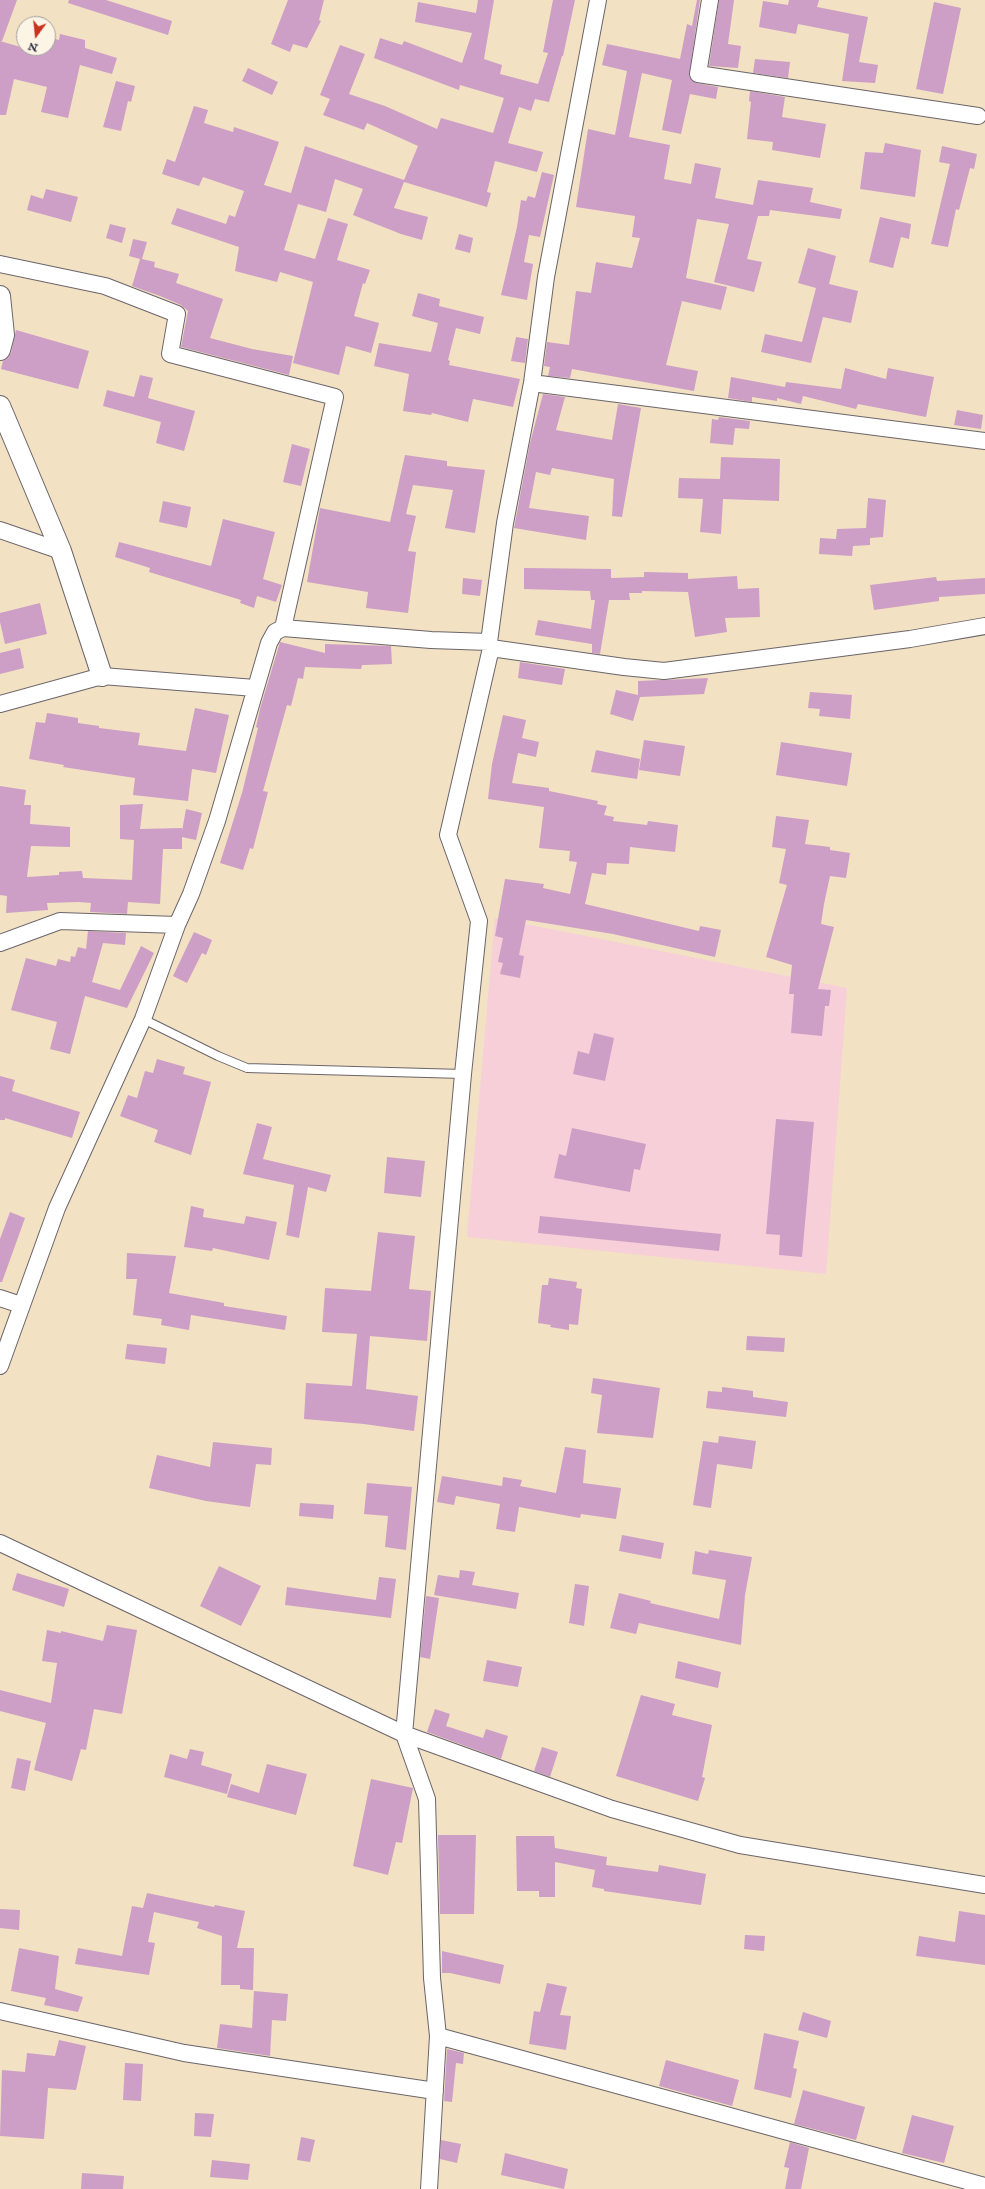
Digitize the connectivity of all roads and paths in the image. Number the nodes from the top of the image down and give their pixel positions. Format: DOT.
graph roads {
  1 [pos="598,0"];
  2 [pos="710,0"];
  3 [pos="978,116"];
  4 [pos="0,264"];
  5 [pos="0,296"];
  6 [pos="0,350"];
  7 [pos="532,383"];
  8 [pos="0,406"];
  9 [pos="985,441"];
  10 [pos="0,530"];
  11 [pos="61,551"];
  12 [pos="985,626"];
  13 [pos="283,628"];
  14 [pos="490,645"];
  15 [pos="102,676"];
  16 [pos="255,688"];
  17 [pos="0,704"];
  18 [pos="177,925"];
  19 [pos="0,942"];
  20 [pos="143,1019"];
  21 [pos="464,1074"];
  22 [pos="0,1298"];
  23 [pos="21,1305"];
  24 [pos="0,1366"];
  25 [pos="0,1543"];
  26 [pos="404,1734"];
  27 [pos="985,1885"];
  28 [pos="0,2011"];
  29 [pos="438,2036"];
  30 [pos="435,2091"];
  31 [pos="985,2186"];
  32 [pos="429,2189"];
  1 -- 7 [label="street"];
  2 -- 3 [label="street"];
  4 -- 13 [label="street"];
  5 -- 6 [label="street"];
  7 -- 9 [label="street"];
  7 -- 14 [label="street"];
  8 -- 11 [label="street"];
  10 -- 11 [label="street"];
  11 -- 15 [label="street"];
  12 -- 14 [label="street"];
  13 -- 14 [label="street"];
  13 -- 16 [label="street"];
  14 -- 21 [label="street"];
  15 -- 16 [label="street"];
  15 -- 17 [label="street"];
  16 -- 18 [label="street"];
  18 -- 19 [label="street"];
  18 -- 20 [label="street"];
  20 -- 21 [label="lane"];
  20 -- 23 [label="street"];
  21 -- 26 [label="street"];
  22 -- 23 [label="street"];
  23 -- 24 [label="street"];
  25 -- 26 [label="street"];
  26 -- 27 [label="street"];
  26 -- 29 [label="street"];
  28 -- 30 [label="street"];
  29 -- 30 [label="street"];
  29 -- 31 [label="street"];
  30 -- 32 [label="street"];
}
